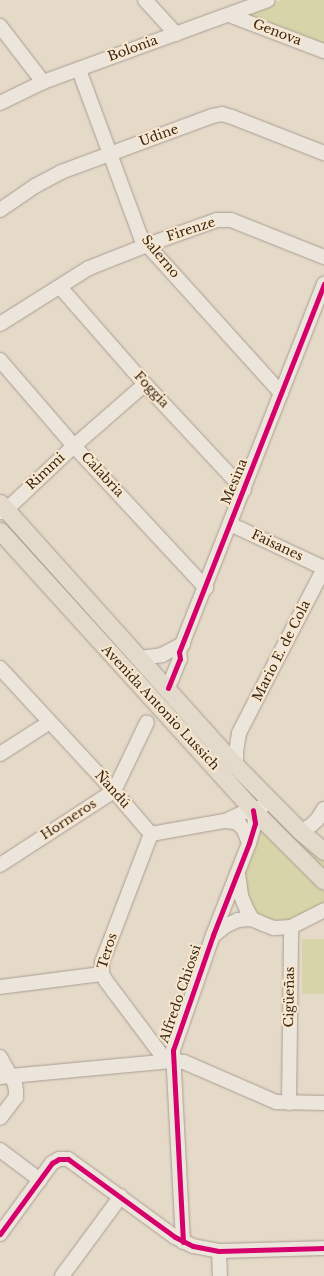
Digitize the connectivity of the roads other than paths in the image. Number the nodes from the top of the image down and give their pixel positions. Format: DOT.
graph roads {
  1 [pos="145,0"];
  2 [pos="268,0"];
  3 [pos="229,15"];
  4 [pos="0,26"];
  5 [pos="176,34"];
  6 [pos="324,51"];
  7 [pos="79,70"];
  8 [pos="43,82"];
  9 [pos="0,103"];
  10 [pos="324,153"];
  11 [pos="110,154"];
  12 [pos="0,210"];
  13 [pos="147,245"];
  14 [pos="324,257"];
  15 [pos="324,284"];
  16 [pos="60,287"];
  17 [pos="0,324"];
  18 [pos="0,360"];
  19 [pos="145,384"];
  20 [pos="281,393"];
  21 [pos="74,446"];
  22 [pos="244,490"];
  23 [pos="5,510"];
  24 [pos="230,524"];
  25 [pos="0,532"];
  26 [pos="324,568"];
  27 [pos="206,588"];
  28 [pos="181,648"];
  29 [pos="139,658"];
  30 [pos="0,668"];
  31 [pos="165,684"];
  32 [pos="152,699"];
  33 [pos="50,722"];
  34 [pos="147,722"];
  35 [pos="239,733"];
  36 [pos="213,739"];
  37 [pos="0,754"];
  38 [pos="236,766"];
  39 [pos="114,791"];
  40 [pos="273,804"];
  41 [pos="324,809"];
  42 [pos="253,810"];
  43 [pos="225,821"];
  44 [pos="300,832"];
  45 [pos="151,834"];
  46 [pos="249,843"];
  47 [pos="324,851"];
  48 [pos="0,865"];
  49 [pos="238,871"];
  50 [pos="324,881"];
  51 [pos="324,910"];
  52 [pos="252,919"];
  53 [pos="292,927"];
  54 [pos="213,935"];
  55 [pos="102,974"];
  56 [pos="0,987"];
  57 [pos="0,1057"];
  58 [pos="170,1061"];
  59 [pos="5,1076"];
  60 [pos="289,1103"];
  61 [pos="324,1103"];
  62 [pos="0,1118"];
  63 [pos="0,1150"];
  64 [pos="40,1180"];
  65 [pos="121,1196"];
  66 [pos="0,1234"];
  67 [pos="183,1242"];
  68 [pos="324,1248"];
  69 [pos="219,1251"];
  70 [pos="62,1276"];
  71 [pos="220,1276"];
  1 -- 5 [label="street"];
  2 -- 3 [label="street, Bolonia"];
  3 -- 5 [label="street, Bolonia"];
  3 -- 6 [label="street, Genova"];
  4 -- 8 [label="street"];
  5 -- 7 [label="street, Bolonia"];
  7 -- 8 [label="street, Bolonia"];
  7 -- 11 [label="street, Salerno"];
  8 -- 9 [label="street, Bolonia"];
  10 -- 11 [label="street, Udine"];
  11 -- 12 [label="street, Udine"];
  11 -- 13 [label="street, Salerno"];
  13 -- 14 [label="street, Firenze"];
  13 -- 16 [label="street, Firenze"];
  13 -- 20 [label="street, Salerno"];
  15 -- 20 [label="street, Mesina"];
  16 -- 17 [label="street, Firenze"];
  16 -- 19 [label="street, Foggia"];
  18 -- 21 [label="street, Calabria"];
  19 -- 21 [label="street, Rimmi"];
  19 -- 22 [label="street, Foggia"];
  20 -- 22 [label="street, Mesina"];
  21 -- 23 [label="street, Rimmi"];
  21 -- 27 [label="street, Calabria"];
  22 -- 24 [label="street, Mesina"];
  23 -- 25 [label="street, Rimmi"];
  23 -- 29 [label="main road, Avenida Antonio Lussich"];
  24 -- 26 [label="street, Faisanes"];
  24 -- 27 [label="street, Mesina"];
  25 -- 32 [label="main road, Avenida Antonio Lussich"];
  26 -- 35 [label="street, Mario E. de Cola"];
  27 -- 28 [label="street, Mesina"];
  28 -- 29 [label="street"];
  28 -- 31 [label="street, Mesina"];
  29 -- 31 [label="main road, Avenida Antonio Lussich"];
  30 -- 33 [label="street, Ñandú"];
  31 -- 32 [label="street, Mesina"];
  31 -- 36 [label="main road, Avenida Antonio Lussich"];
  32 -- 42 [label="main road, Avenida Antonio Lussich"];
  33 -- 37 [label="street"];
  33 -- 39 [label="street, Ñandú"];
  34 -- 39 [label="street"];
  35 -- 36 [label="street"];
  35 -- 38 [label="street, Mario E. de Cola"];
  36 -- 38 [label="main road, Avenida Antonio Lussich"];
  38 -- 40 [label="main road, Avenida Antonio Lussich"];
  39 -- 45 [label="street, Ñandú"];
  39 -- 48 [label="street, Horneros"];
  40 -- 42 [label="street"];
  40 -- 44 [label="main road, Avenida Antonio Lussich"];
  41 -- 44 [label="street"];
  42 -- 43 [label="street"];
  42 -- 46 [label="street, Alfredo Chiossi"];
  42 -- 50 [label="main road, Avenida Antonio Lussich"];
  43 -- 45 [label="street"];
  43 -- 46 [label="street"];
  44 -- 47 [label="main road, Avenida Antonio Lussich"];
  45 -- 55 [label="street, Teros"];
  46 -- 49 [label="street, Alfredo Chiossi"];
  49 -- 52 [label="street"];
  49 -- 54 [label="street, Alfredo Chiossi"];
  51 -- 53 [label="street"];
  52 -- 53 [label="street"];
  52 -- 54 [label="street"];
  53 -- 60 [label="street, Cigüeñas"];
  54 -- 58 [label="street, Alfredo Chiossi"];
  55 -- 56 [label="street, Teros"];
  55 -- 58 [label="street"];
  57 -- 59 [label="street"];
  58 -- 59 [label="street"];
  58 -- 60 [label="street"];
  58 -- 67 [label="street, Alfredo Chiossi"];
  59 -- 62 [label="street"];
  60 -- 61 [label="street"];
  63 -- 64 [label="street"];
  64 -- 65 [label="street"];
  64 -- 66 [label="street"];
  65 -- 67 [label="street"];
  65 -- 70 [label="street"];
  67 -- 69 [label="street"];
  68 -- 69 [label="street"];
  69 -- 71 [label="street"];
}
